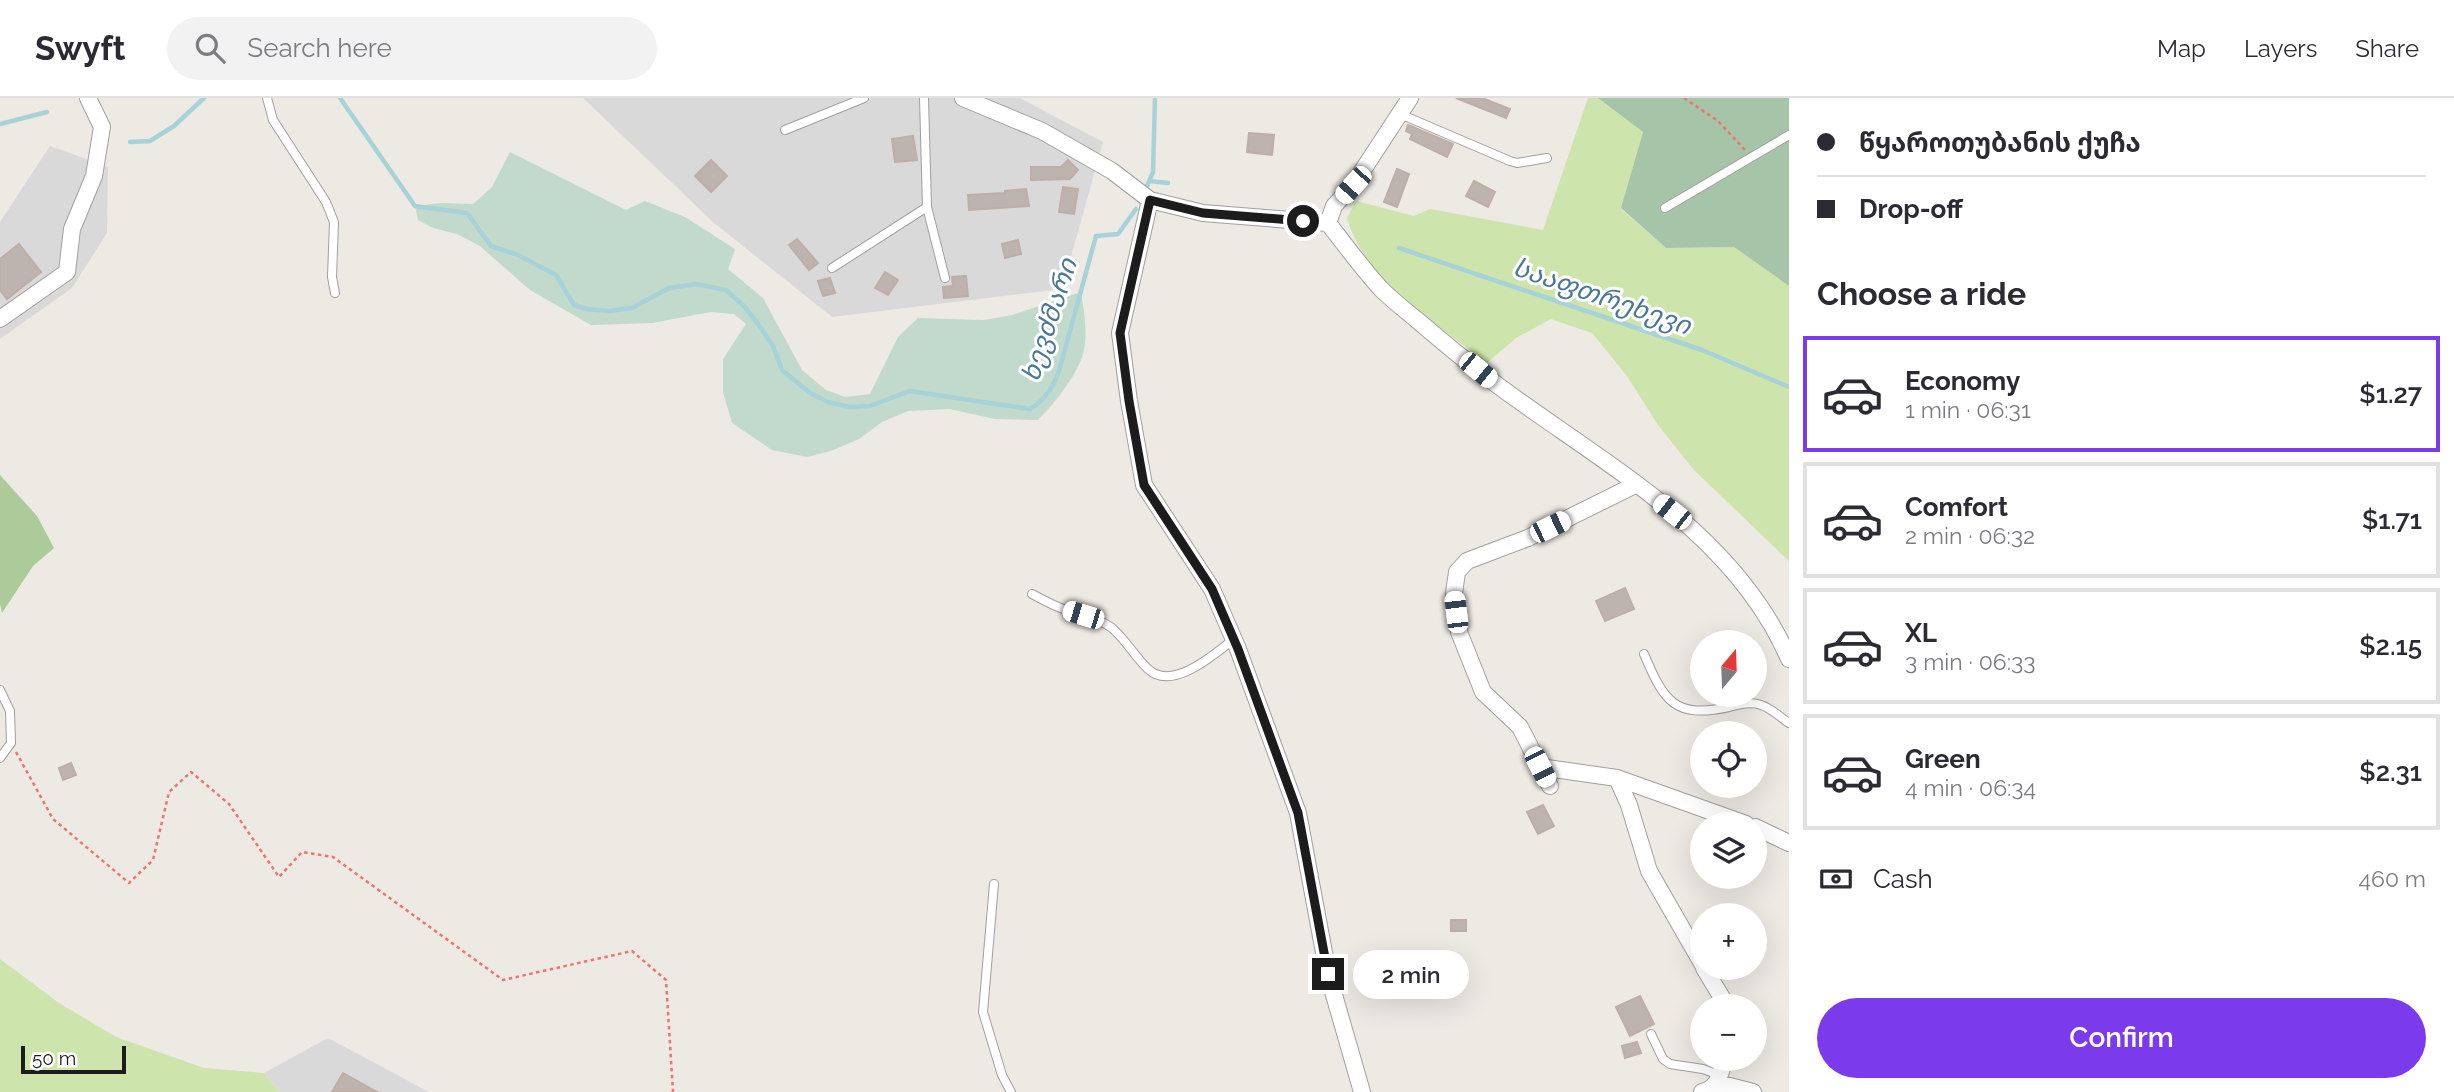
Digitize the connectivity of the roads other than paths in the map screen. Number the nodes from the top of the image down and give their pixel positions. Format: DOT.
graph roads {
  1 [pos="88,98"];
  2 [pos="267,98"];
  3 [pos="864,98"];
  4 [pos="923,98"];
  5 [pos="963,98"];
  6 [pos="1410,98"];
  7 [pos="1401,114"];
  8 [pos="785,130"];
  9 [pos="1789,135"];
  10 [pos="1547,158"];
  11 [pos="1150,200"];
  12 [pos="927,207"];
  13 [pos="1665,208"];
  14 [pos="1328,223"];
  15 [pos="832,268"];
  16 [pos="945,278"];
  17 [pos="335,293"];
  18 [pos="0,319"];
  19 [pos="1637,484"];
  20 [pos="1032,594"];
  21 [pos="1234,639"];
  22 [pos="1644,654"];
  23 [pos="1789,659"];
  24 [pos="0,690"];
  25 [pos="1789,723"];
  26 [pos="0,758"];
  27 [pos="1540,767"];
  28 [pos="1617,778"];
  29 [pos="1550,786"];
  30 [pos="1712,812"];
  31 [pos="1767,833"];
  32 [pos="1789,843"];
  33 [pos="994,884"];
  34 [pos="1690,944"];
  35 [pos="1651,1034"];
  36 [pos="1721,1071"];
  37 [pos="1718,1079"];
  38 [pos="1011,1092"];
  39 [pos="1362,1092"];
  40 [pos="1702,1092"];
  41 [pos="1753,1092"];
  1 -- 18 [label="street"];
  2 -- 17 [label="lane"];
  3 -- 8 [label="lane"];
  4 -- 12 [label="lane"];
  5 -- 11 [label="street"];
  6 -- 7 [label="street"];
  7 -- 10 [label="lane"];
  7 -- 14 [label="street"];
  9 -- 13 [label="lane"];
  11 -- 14 [label="street"];
  11 -- 21 [label="street"];
  12 -- 15 [label="lane"];
  12 -- 16 [label="lane"];
  14 -- 19 [label="street"];
  19 -- 23 [label="street"];
  19 -- 27 [label="street"];
  20 -- 21 [label="lane"];
  21 -- 39 [label="street"];
  22 -- 25 [label="lane"];
  24 -- 26 [label="lane"];
  27 -- 28 [label="street"];
  27 -- 29 [label="street"];
  28 -- 30 [label="street"];
  28 -- 34 [label="street"];
  31 -- 32 [label="street"];
  33 -- 38 [label="lane"];
  35 -- 37 [label="lane"];
  36 -- 37 [label="street"];
  37 -- 40 [label="street"];
  37 -- 41 [label="street"];
}
